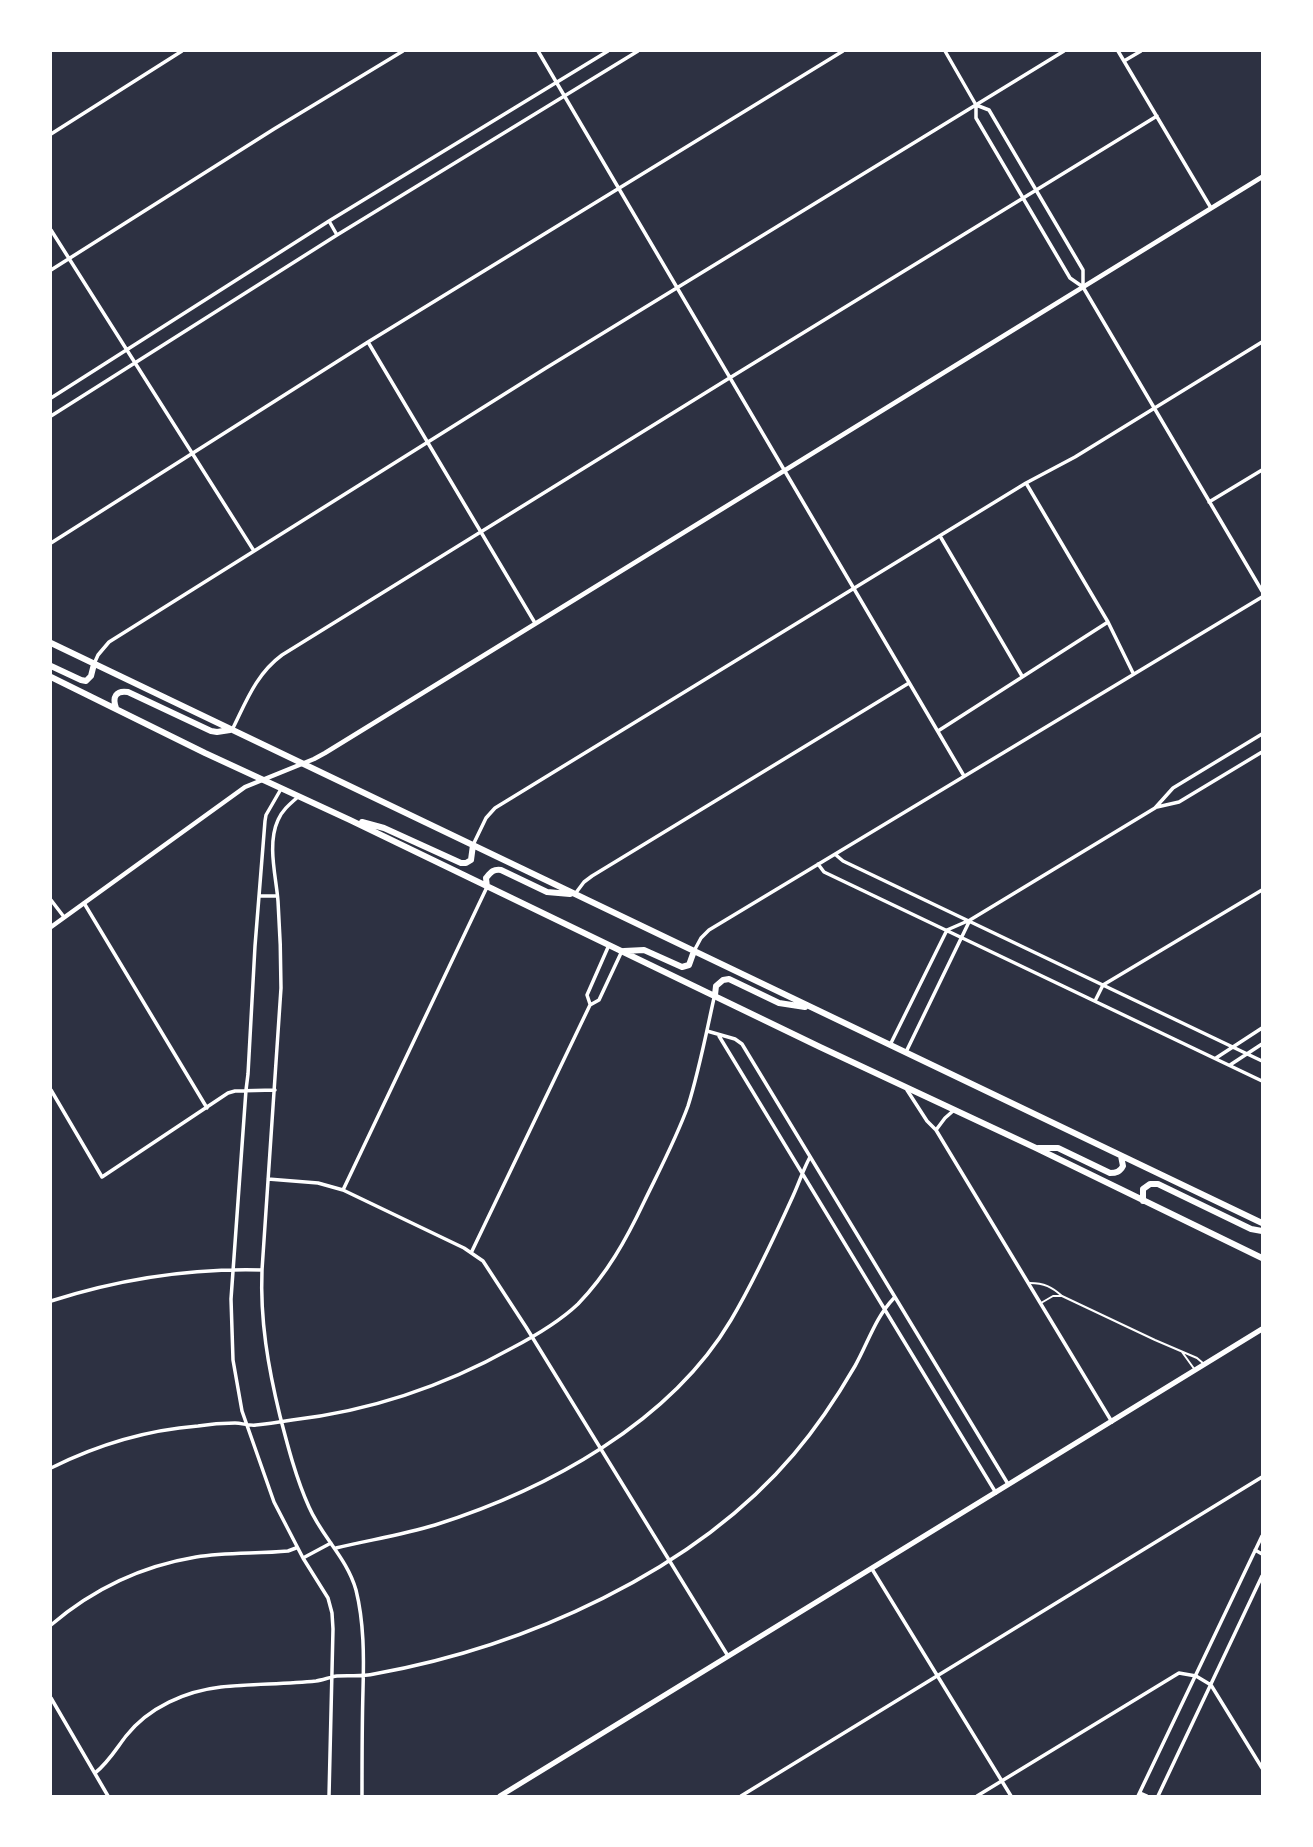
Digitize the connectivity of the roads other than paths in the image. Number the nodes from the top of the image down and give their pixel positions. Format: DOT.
graph roads {
  1 [pos="181,51"];
  2 [pos="402,51"];
  3 [pos="538,51"];
  4 [pos="608,51"];
  5 [pos="638,51"];
  6 [pos="844,51"];
  7 [pos="945,51"];
  8 [pos="1064,51"];
  9 [pos="1118,51"];
  10 [pos="1141,51"];
  11 [pos="1124,61"];
  12 [pos="556,82"];
  13 [pos="564,96"];
  14 [pos="976,105"];
  15 [pos="1157,116"];
  16 [pos="51,134"];
  17 [pos="1262,177"];
  18 [pos="618,188"];
  19 [pos="1036,190"];
  20 [pos="1023,198"];
  21 [pos="1211,209"];
  22 [pos="328,221"];
  23 [pos="51,230"];
  24 [pos="337,235"];
  25 [pos="69,259"];
  26 [pos="51,270"];
  27 [pos="1083,287"];
  28 [pos="677,288"];
  29 [pos="368,342"];
  30 [pos="1262,342"];
  31 [pos="127,350"];
  32 [pos="135,363"];
  33 [pos="730,377"];
  34 [pos="51,398"];
  35 [pos="1155,408"];
  36 [pos="51,416"];
  37 [pos="428,443"];
  38 [pos="192,454"];
  39 [pos="1262,470"];
  40 [pos="784,471"];
  41 [pos="1026,483"];
  42 [pos="1209,502"];
  43 [pos="481,532"];
  44 [pos="940,536"];
  45 [pos="51,543"];
  46 [pos="254,551"];
  47 [pos="854,589"];
  48 [pos="1262,591"];
  49 [pos="1262,597"];
  50 [pos="1108,622"];
  51 [pos="535,624"];
  52 [pos="51,643"];
  53 [pos="94,664"];
  54 [pos="51,666"];
  55 [pos="1134,674"];
  56 [pos="51,677"];
  57 [pos="1022,677"];
  58 [pos="909,683"];
  59 [pos="116,708"];
  60 [pos="232,730"];
  61 [pos="938,731"];
  62 [pos="1262,734"];
  63 [pos="1262,752"];
  64 [pos="303,764"];
  65 [pos="964,776"];
  66 [pos="264,779"];
  67 [pos="282,787"];
  68 [pos="299,796"];
  69 [pos="1155,808"];
  70 [pos="350,820"];
  71 [pos="472,845"];
  72 [pos="835,854"];
  73 [pos="818,864"];
  74 [pos="487,887"];
  75 [pos="1262,890"];
  76 [pos="575,894"];
  77 [pos="259,896"];
  78 [pos="277,896"];
  79 [pos="51,900"];
  80 [pos="83,903"];
  81 [pos="64,917"];
  82 [pos="970,920"];
  83 [pos="52,925"];
  84 [pos="947,930"];
  85 [pos="962,937"];
  86 [pos="609,945"];
  87 [pos="622,951"];
  88 [pos="694,951"];
  89 [pos="1103,985"];
  90 [pos="715,995"];
  91 [pos="1095,1001"];
  92 [pos="590,1004"];
  93 [pos="814,1008"];
  94 [pos="1262,1028"];
  95 [pos="706,1031"];
  96 [pos="718,1034"];
  97 [pos="1262,1044"];
  98 [pos="890,1045"];
  99 [pos="1232,1047"];
  100 [pos="906,1052"];
  101 [pos="1247,1054"];
  102 [pos="1216,1059"];
  103 [pos="1262,1061"];
  104 [pos="1230,1065"];
  105 [pos="1262,1081"];
  106 [pos="906,1088"];
  107 [pos="51,1090"];
  108 [pos="246,1090"];
  109 [pos="275,1090"];
  110 [pos="207,1108"];
  111 [pos="954,1110"];
  112 [pos="936,1130"];
  113 [pos="1037,1148"];
  114 [pos="1121,1156"];
  115 [pos="810,1157"];
  116 [pos="802,1171"];
  117 [pos="268,1179"];
  118 [pos="343,1190"];
  119 [pos="1143,1201"];
  120 [pos="1262,1223"];
  121 [pos="1262,1231"];
  122 [pos="472,1251"];
  123 [pos="1262,1258"];
  124 [pos="234,1269"];
  125 [pos="262,1270"];
  126 [pos="1029,1283"];
  127 [pos="1062,1296"];
  128 [pos="894,1298"];
  129 [pos="51,1301"];
  130 [pos="1041,1303"];
  131 [pos="884,1308"];
  132 [pos="1262,1329"];
  133 [pos="532,1337"];
  134 [pos="1181,1351"];
  135 [pos="1205,1364"];
  136 [pos="1195,1370"];
  137 [pos="281,1420"];
  138 [pos="1112,1422"];
  139 [pos="247,1425"];
  140 [pos="601,1449"];
  141 [pos="51,1468"];
  142 [pos="1262,1477"];
  143 [pos="1009,1486"];
  144 [pos="996,1493"];
  145 [pos="1262,1535"];
  146 [pos="331,1543"];
  147 [pos="297,1547"];
  148 [pos="336,1548"];
  149 [pos="1255,1550"];
  150 [pos="1262,1554"];
  151 [pos="303,1558"];
  152 [pos="669,1560"];
  153 [pos="872,1570"];
  154 [pos="1262,1576"];
  155 [pos="51,1625"];
  156 [pos="729,1657"];
  157 [pos="364,1676"];
  158 [pos="937,1676"];
  159 [pos="1196,1676"];
  160 [pos="332,1677"];
  161 [pos="1210,1685"];
  162 [pos="51,1698"];
  163 [pos="1262,1768"];
  164 [pos="95,1773"];
  165 [pos="1002,1781"];
  166 [pos="1139,1794"];
  167 [pos="108,1796"];
  168 [pos="329,1796"];
  169 [pos="362,1796"];
  170 [pos="500,1796"];
  171 [pos="741,1796"];
  172 [pos="977,1796"];
  173 [pos="1011,1796"];
  174 [pos="1147,1796"];
  175 [pos="1158,1796"];
  1 -- 16 [label="street"];
  2 -- 25 [label="street"];
  3 -- 12 [label="street"];
  4 -- 12 [label="street"];
  5 -- 13 [label="street"];
  6 -- 18 [label="street"];
  7 -- 14 [label="street"];
  8 -- 14 [label="street"];
  9 -- 11 [label="street"];
  10 -- 11 [label="street"];
  11 -- 15 [label="street"];
  12 -- 13 [label="street"];
  12 -- 22 [label="street"];
  13 -- 18 [label="street"];
  13 -- 24 [label="street"];
  14 -- 19 [label="street"];
  14 -- 20 [label="street"];
  14 -- 28 [label="street"];
  15 -- 19 [label="street"];
  15 -- 21 [label="street"];
  17 -- 21 [label="street"];
  18 -- 28 [label="street"];
  18 -- 29 [label="street"];
  19 -- 20 [label="street"];
  19 -- 27 [label="street"];
  20 -- 27 [label="street"];
  20 -- 33 [label="street"];
  21 -- 27 [label="street"];
  22 -- 24 [label="street"];
  22 -- 31 [label="street"];
  23 -- 25 [label="street"];
  24 -- 32 [label="street"];
  25 -- 26 [label="street"];
  25 -- 31 [label="street"];
  27 -- 35 [label="street"];
  27 -- 40 [label="street"];
  28 -- 33 [label="street"];
  28 -- 37 [label="street"];
  29 -- 37 [label="street"];
  29 -- 38 [label="street"];
  30 -- 35 [label="street"];
  31 -- 32 [label="street"];
  31 -- 34 [label="street"];
  32 -- 36 [label="street"];
  32 -- 38 [label="street"];
  33 -- 40 [label="street"];
  33 -- 43 [label="street"];
  35 -- 41 [label="street"];
  35 -- 42 [label="street"];
  37 -- 43 [label="street"];
  37 -- 46 [label="street"];
  38 -- 45 [label="street"];
  38 -- 46 [label="street"];
  39 -- 42 [label="street"];
  40 -- 47 [label="street"];
  40 -- 51 [label="street"];
  41 -- 44 [label="street"];
  41 -- 50 [label="street"];
  42 -- 48 [label="street"];
  43 -- 51 [label="street"];
  43 -- 60 [label="street"];
  44 -- 47 [label="street"];
  44 -- 57 [label="street"];
  46 -- 53 [label="street"];
  47 -- 58 [label="street"];
  47 -- 71 [label="street"];
  49 -- 55 [label="street"];
  50 -- 55 [label="street"];
  50 -- 57 [label="street"];
  51 -- 64 [label="street"];
  52 -- 53 [label="main road"];
  53 -- 54 [label="main road"];
  53 -- 60 [label="main road"];
  55 -- 65 [label="street"];
  56 -- 59 [label="main road"];
  57 -- 61 [label="street"];
  58 -- 61 [label="street"];
  58 -- 76 [label="street"];
  59 -- 60 [label="main road"];
  59 -- 66 [label="main road"];
  60 -- 64 [label="main road"];
  61 -- 65 [label="street"];
  62 -- 69 [label="street"];
  63 -- 69 [label="street"];
  64 -- 66 [label="street"];
  64 -- 71 [label="main road"];
  65 -- 72 [label="street"];
  66 -- 67 [label="main road"];
  66 -- 80 [label="street"];
  67 -- 68 [label="main road"];
  67 -- 77 [label="street"];
  68 -- 70 [label="main road"];
  68 -- 78 [label="street"];
  69 -- 82 [label="street"];
  70 -- 71 [label="main road"];
  70 -- 74 [label="main road"];
  71 -- 76 [label="main road"];
  72 -- 73 [label="street"];
  72 -- 82 [label="street"];
  73 -- 84 [label="street"];
  73 -- 88 [label="street"];
  74 -- 76 [label="main road"];
  74 -- 86 [label="main road"];
  74 -- 118 [label="street"];
  75 -- 89 [label="street"];
  76 -- 88 [label="main road"];
  77 -- 78 [label="street"];
  77 -- 108 [label="street"];
  78 -- 109 [label="street"];
  79 -- 81 [label="street"];
  80 -- 81 [label="street"];
  80 -- 110 [label="street"];
  81 -- 83 [label="street"];
  82 -- 84 [label="street"];
  82 -- 85 [label="street"];
  82 -- 89 [label="street"];
  84 -- 85 [label="street"];
  84 -- 98 [label="street"];
  85 -- 91 [label="street"];
  85 -- 100 [label="street"];
  86 -- 87 [label="main road"];
  86 -- 92 [label="street"];
  87 -- 88 [label="main road"];
  87 -- 90 [label="main road"];
  87 -- 92 [label="street"];
  88 -- 93 [label="main road"];
  89 -- 91 [label="street"];
  89 -- 99 [label="street"];
  90 -- 93 [label="main road"];
  90 -- 95 [label="street"];
  90 -- 106 [label="main road"];
  91 -- 102 [label="street"];
  92 -- 122 [label="street"];
  93 -- 98 [label="main road"];
  94 -- 99 [label="street"];
  95 -- 96 [label="street"];
  95 -- 133 [label="street"];
  96 -- 115 [label="street"];
  96 -- 116 [label="street"];
  97 -- 101 [label="street"];
  98 -- 100 [label="main road"];
  99 -- 101 [label="street"];
  99 -- 102 [label="street"];
  100 -- 114 [label="main road"];
  101 -- 103 [label="street"];
  101 -- 104 [label="street"];
  102 -- 104 [label="street"];
  104 -- 105 [label="street"];
  106 -- 111 [label="main road"];
  106 -- 112 [label="street"];
  107 -- 110 [label="street"];
  108 -- 109 [label="street"];
  108 -- 110 [label="street"];
  108 -- 124 [label="street"];
  109 -- 117 [label="street"];
  111 -- 112 [label="street"];
  111 -- 113 [label="main road"];
  112 -- 126 [label="street"];
  113 -- 114 [label="main road"];
  113 -- 119 [label="main road"];
  114 -- 120 [label="main road"];
  115 -- 116 [label="street"];
  115 -- 128 [label="street"];
  116 -- 131 [label="street"];
  116 -- 140 [label="street"];
  117 -- 118 [label="street"];
  117 -- 125 [label="street"];
  118 -- 122 [label="street"];
  119 -- 121 [label="main road"];
  119 -- 123 [label="main road"];
  122 -- 133 [label="street"];
  124 -- 125 [label="street"];
  124 -- 129 [label="street"];
  124 -- 139 [label="street"];
  125 -- 137 [label="street"];
  126 -- 127 [label="lane"];
  126 -- 130 [label="street"];
  127 -- 130 [label="lane"];
  127 -- 134 [label="lane"];
  128 -- 131 [label="street"];
  128 -- 143 [label="street"];
  130 -- 138 [label="street"];
  131 -- 144 [label="street"];
  131 -- 152 [label="street"];
  132 -- 135 [label="main road"];
  133 -- 137 [label="street"];
  133 -- 140 [label="street"];
  134 -- 135 [label="lane"];
  134 -- 136 [label="lane"];
  135 -- 136 [label="main road"];
  136 -- 138 [label="main road"];
  137 -- 139 [label="street"];
  137 -- 146 [label="street"];
  138 -- 143 [label="main road"];
  139 -- 141 [label="street"];
  139 -- 147 [label="street"];
  140 -- 148 [label="street"];
  140 -- 152 [label="street"];
  142 -- 158 [label="street"];
  143 -- 144 [label="main road"];
  144 -- 153 [label="main road"];
  145 -- 149 [label="street"];
  146 -- 148 [label="street"];
  146 -- 151 [label="street"];
  147 -- 151 [label="street"];
  147 -- 155 [label="street"];
  148 -- 157 [label="street"];
  149 -- 150 [label="street"];
  149 -- 159 [label="street"];
  151 -- 160 [label="street"];
  152 -- 156 [label="street"];
  152 -- 157 [label="street"];
  153 -- 156 [label="main road"];
  153 -- 158 [label="street"];
  154 -- 161 [label="street"];
  156 -- 170 [label="main road"];
  157 -- 160 [label="street"];
  157 -- 169 [label="street"];
  158 -- 165 [label="street"];
  158 -- 171 [label="street"];
  159 -- 161 [label="street"];
  159 -- 165 [label="street"];
  159 -- 166 [label="street"];
  160 -- 164 [label="street"];
  160 -- 168 [label="street"];
  161 -- 163 [label="street"];
  161 -- 175 [label="street"];
  162 -- 164 [label="street"];
  164 -- 167 [label="street"];
  165 -- 172 [label="street"];
  165 -- 173 [label="street"];
  166 -- 174 [label="street"];
}
